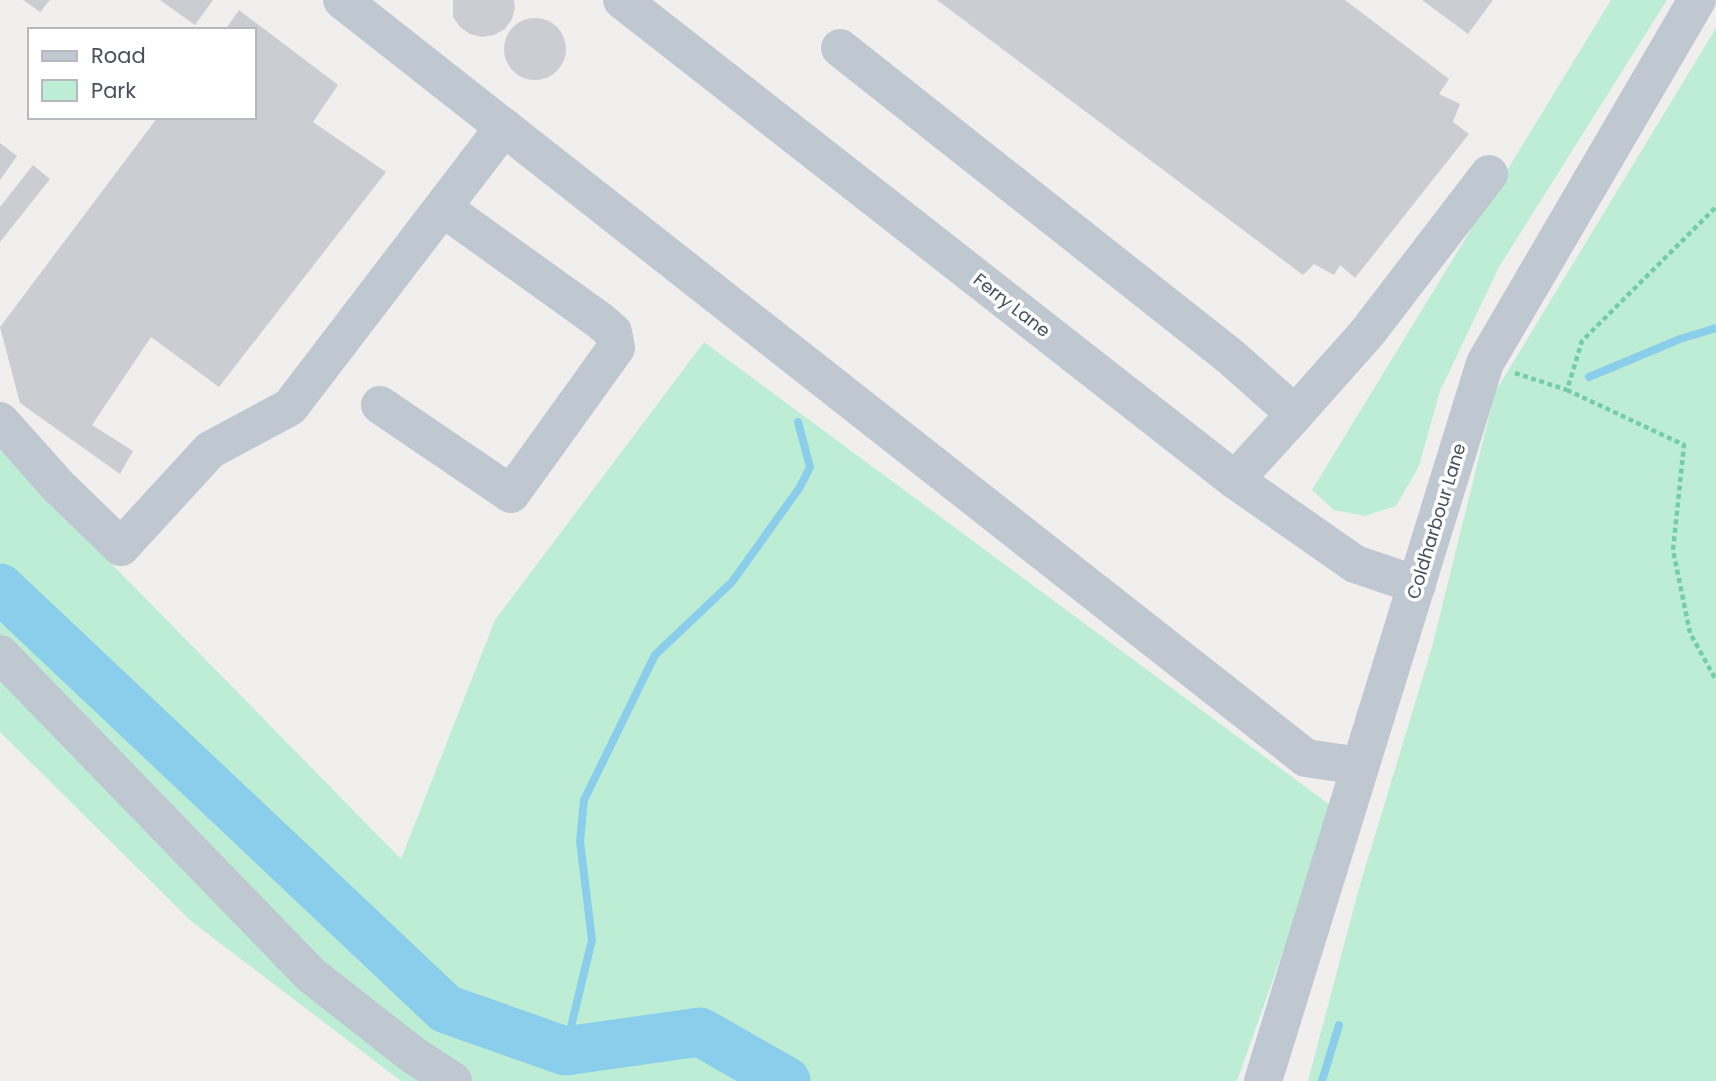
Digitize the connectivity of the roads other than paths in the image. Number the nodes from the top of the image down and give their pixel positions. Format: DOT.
graph roads {
  1 [pos="342,0"];
  2 [pos="622,0"];
  3 [pos="1697,0"];
  4 [pos="840,48"];
  5 [pos="504,127"];
  6 [pos="1489,174"];
  7 [pos="443,208"];
  8 [pos="380,405"];
  9 [pos="1295,414"];
  10 [pos="0,421"];
  11 [pos="1234,480"];
  12 [pos="1417,585"];
  13 [pos="0,654"];
  14 [pos="1360,766"];
  15 [pos="453,1081"];
  16 [pos="1263,1081"];
  1 -- 5 [label="street"];
  2 -- 11 [label="street, Ferry Lane"];
  3 -- 12 [label="street, Coldharbour Lane"];
  4 -- 9 [label="street"];
  5 -- 7 [label="street"];
  5 -- 14 [label="street"];
  6 -- 9 [label="street"];
  7 -- 8 [label="street"];
  7 -- 10 [label="street"];
  9 -- 11 [label="street"];
  11 -- 12 [label="street, Ferry Lane"];
  12 -- 14 [label="street, Coldharbour Lane"];
  13 -- 15 [label="street"];
  14 -- 16 [label="street, Coldharbour Lane"];
}
